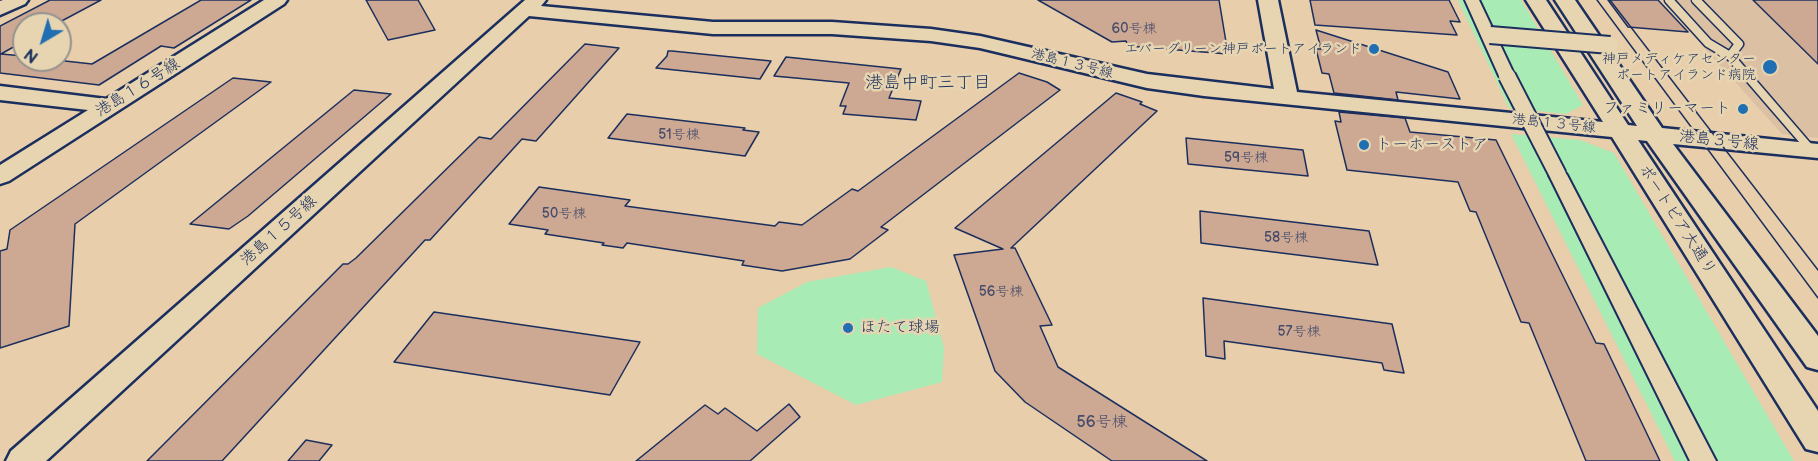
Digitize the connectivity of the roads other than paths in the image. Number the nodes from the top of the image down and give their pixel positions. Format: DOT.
graph roads {
  1 [pos="18,0"];
  2 [pos="277,0"];
  3 [pos="1268,0"];
  4 [pos="1472,0"];
  5 [pos="1536,0"];
  6 [pos="1565,0"];
  7 [pos="1669,0"];
  8 [pos="1696,0"];
  9 [pos="530,5"];
  10 [pos="0,9"];
  11 [pos="1490,35"];
  12 [pos="1610,45"];
  13 [pos="1731,56"];
  14 [pos="0,93"];
  15 [pos="1287,98"];
  16 [pos="109,106"];
  17 [pos="1619,131"];
  18 [pos="1653,134"];
  19 [pos="1815,151"];
  20 [pos="0,176"];
  21 [pos="1818,359"];
  22 [pos="1818,439"];
  23 [pos="23,461"];
  24 [pos="1702,461"];
  1 -- 10 [label="street"];
  2 -- 16 [label="street, 港島１６号線"];
  3 -- 15 [label="street"];
  4 -- 11 [label="street"];
  5 -- 17 [label="street, ポートピア大通り"];
  6 -- 18 [label="street, ポートピア大通り"];
  7 -- 13 [label="lane"];
  8 -- 13 [label="lane"];
  9 -- 15 [label="street, 港島１３号線"];
  9 -- 23 [label="street, 港島１５号線"];
  11 -- 12 [label="street, bridge"];
  11 -- 24 [label="street, bridge"];
  13 -- 19 [label="lane"];
  14 -- 16 [label="street"];
  15 -- 17 [label="street, 港島１３号線"];
  16 -- 20 [label="street, 港島１６号線"];
  17 -- 18 [label="street, 港島３号線"];
  17 -- 22 [label="street, ポートピア大通り"];
  18 -- 19 [label="street, 港島３号線"];
  18 -- 21 [label="street, ポートピア大通り"];
}
